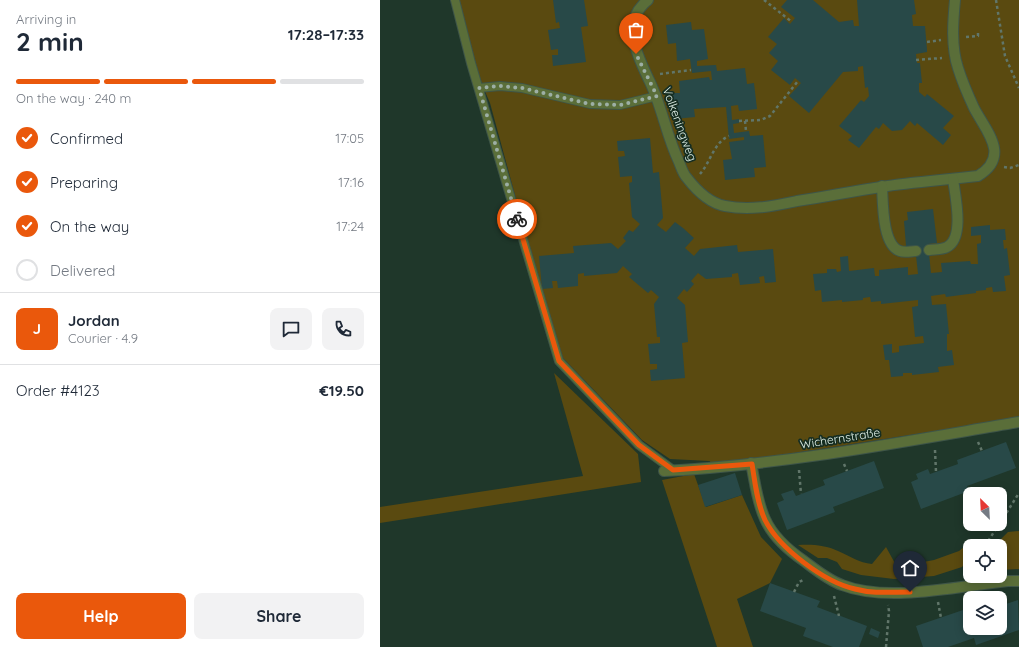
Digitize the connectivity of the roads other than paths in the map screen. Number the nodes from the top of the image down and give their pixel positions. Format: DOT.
graph roads {
  1 [pos="455,0"];
  2 [pos="648,0"];
  3 [pos="955,0"];
  4 [pos="479,88"];
  5 [pos="657,96"];
  6 [pos="953,179"];
  7 [pos="882,186"];
  8 [pos="929,250"];
  9 [pos="916,251"];
  10 [pos="1019,422"];
  11 [pos="752,464"];
  12 [pos="668,470"];
  13 [pos="1019,581"];
  1 -- 4 [label="lane"];
  2 -- 5 [label="street, Volkeningweg"];
  3 -- 6 [label="street, Volkeningweg"];
  4 -- 5 [label="lane"];
  4 -- 12 [label="lane"];
  5 -- 7 [label="street, Volkeningweg"];
  6 -- 7 [label="street, Volkeningweg"];
  6 -- 8 [label="street"];
  7 -- 9 [label="street"];
  10 -- 11 [label="street, Wichernstraße"];
  11 -- 12 [label="street, Wichernstraße"];
  11 -- 13 [label="street"];
}
